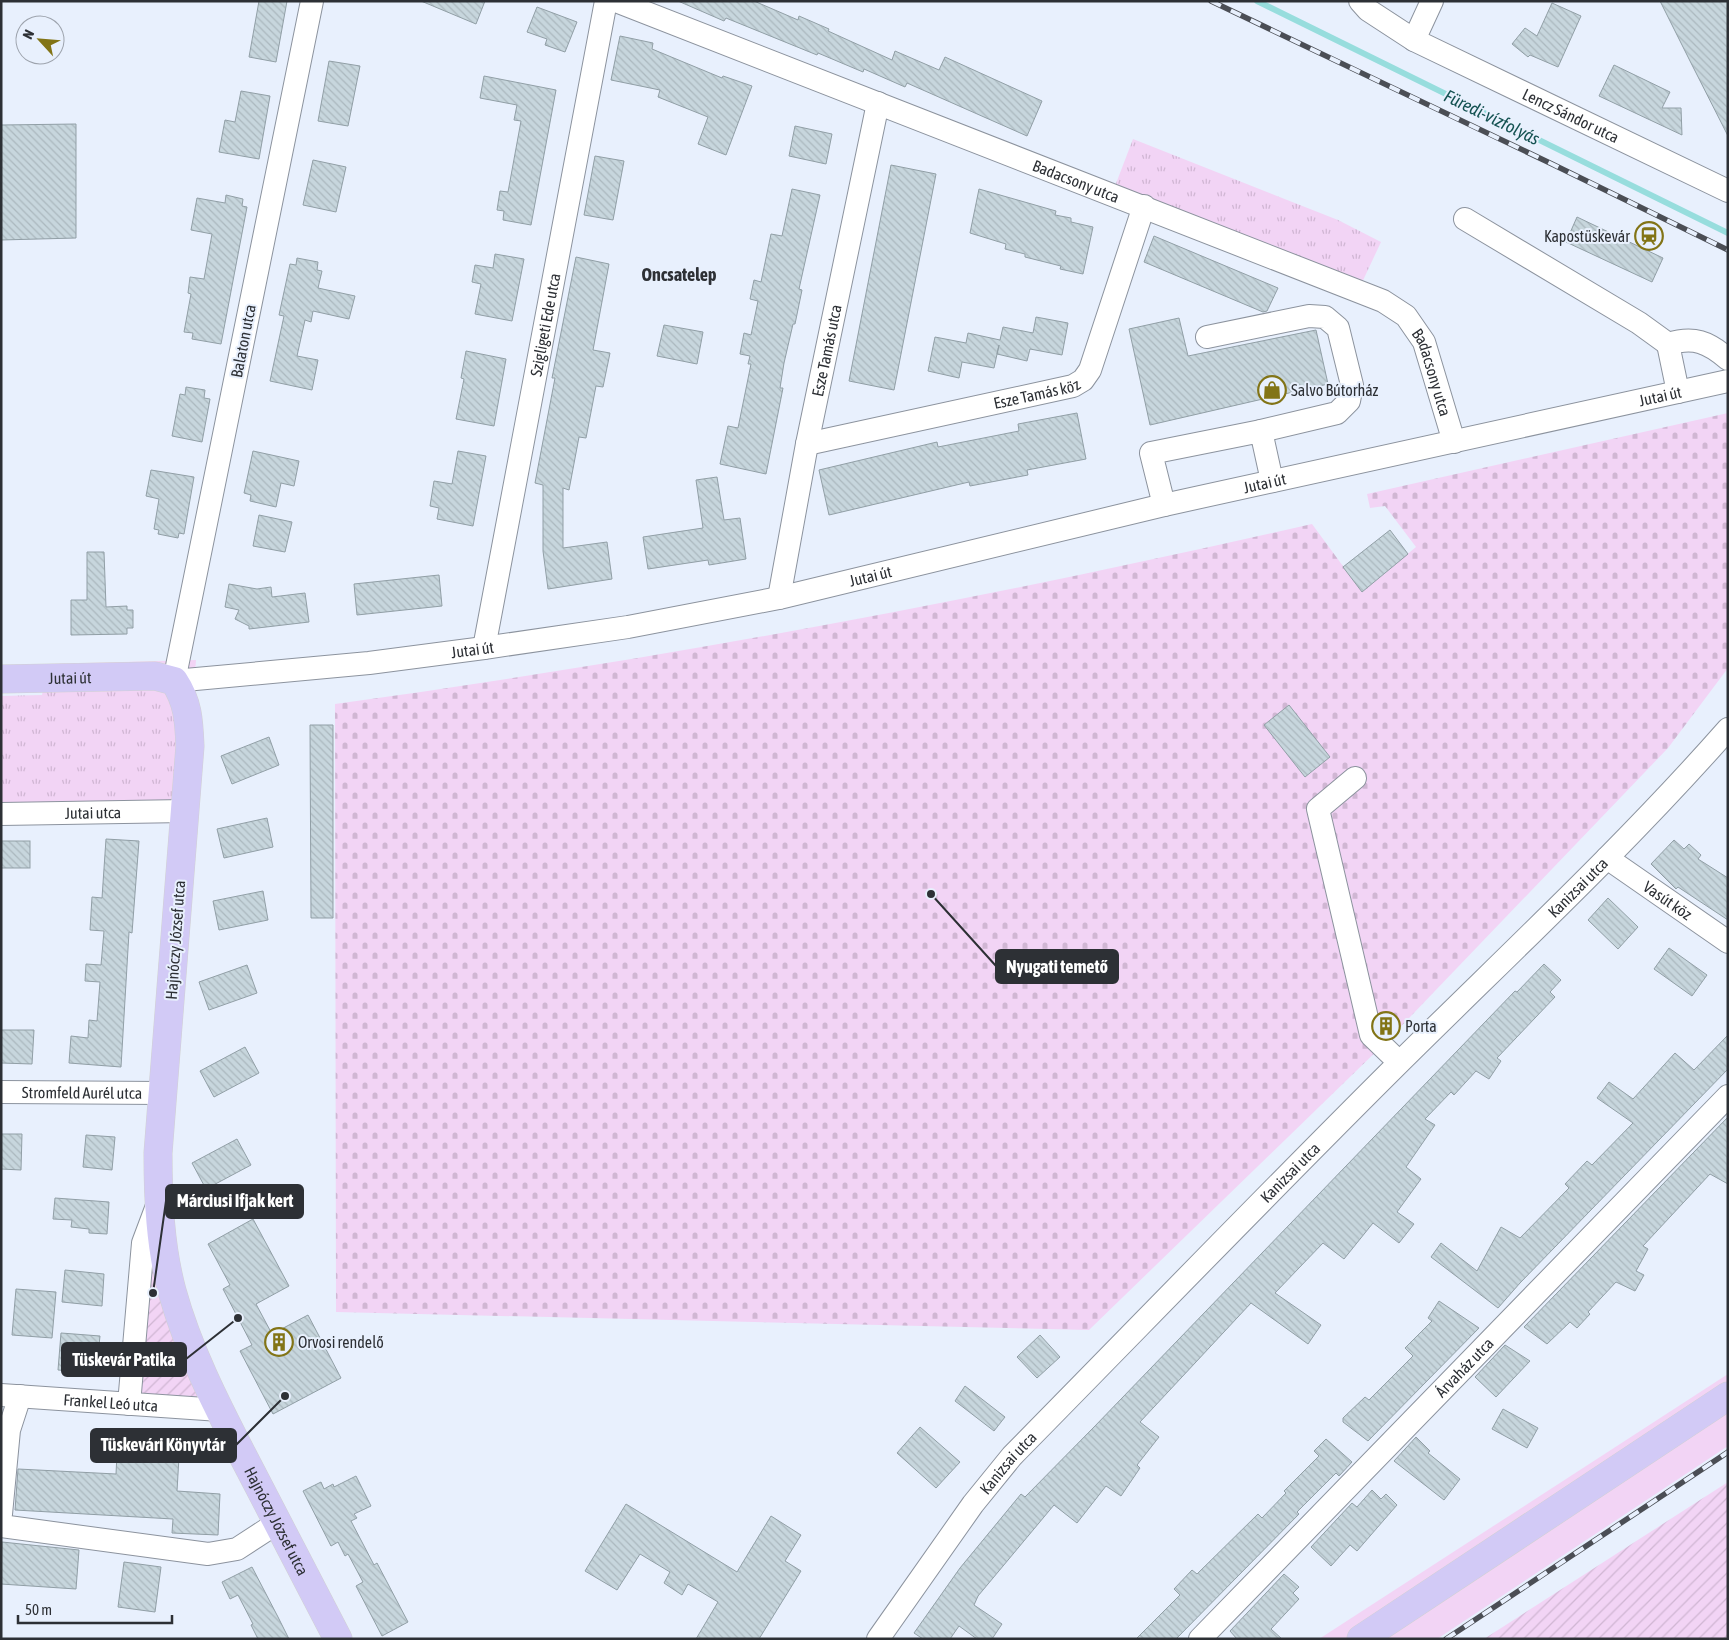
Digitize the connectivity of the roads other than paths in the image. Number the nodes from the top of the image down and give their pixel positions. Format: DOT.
graph roads {
  1 [pos="312,1"];
  2 [pos="606,1"];
  3 [pos="616,1"];
  4 [pos="1360,1"];
  5 [pos="1432,1"];
  6 [pos="1414,40"];
  7 [pos="878,103"];
  8 [pos="1728,192"];
  9 [pos="1144,206"];
  10 [pos="1465,219"];
  11 [pos="1207,337"];
  12 [pos="1668,344"];
  13 [pos="1728,359"];
  14 [pos="1728,381"];
  15 [pos="1678,392"];
  16 [pos="1260,431"];
  17 [pos="1454,442"];
  18 [pos="808,444"];
  19 [pos="1272,481"];
  20 [pos="1164,505"];
  21 [pos="779,598"];
  22 [pos="484,648"];
  23 [pos="1,679"];
  24 [pos="174,681"];
  25 [pos="1728,729"];
  26 [pos="1355,778"];
  27 [pos="185,811"];
  28 [pos="1,814"];
  29 [pos="1607,858"];
  30 [pos="1728,942"];
  31 [pos="1399,1062"];
  32 [pos="1,1092"];
  33 [pos="162,1093"];
  34 [pos="1728,1096"];
  35 [pos="158,1202"];
  36 [pos="11,1396"];
  37 [pos="1728,1396"];
  38 [pos="129,1404"];
  39 [pos="220,1410"];
  40 [pos="1,1514"];
  41 [pos="277,1522"];
  42 [pos="1,1526"];
  43 [pos="884,1636"];
  44 [pos="338,1639"];
  45 [pos="1200,1639"];
  46 [pos="1361,1639"];
  1 -- 24 [label="street, Balaton utca"];
  2 -- 22 [label="street, Szigligeti Ede utca"];
  3 -- 7 [label="street, Badacsony utca"];
  4 -- 6 [label="street, Lencz Sándor utca"];
  5 -- 6 [label="street"];
  6 -- 8 [label="street, Lencz Sándor utca"];
  7 -- 9 [label="street, Badacsony utca"];
  7 -- 18 [label="street, Esze Tamás utca"];
  9 -- 17 [label="street, Badacsony utca"];
  9 -- 18 [label="street, Esze Tamás köz"];
  10 -- 12 [label="street"];
  11 -- 16 [label="street"];
  12 -- 13 [label="street"];
  12 -- 15 [label="street"];
  14 -- 15 [label="street, Jutai út"];
  15 -- 17 [label="street, Jutai út"];
  16 -- 19 [label="street"];
  16 -- 20 [label="street"];
  17 -- 19 [label="street, Jutai út"];
  18 -- 21 [label="street, Esze Tamás utca"];
  19 -- 20 [label="street, Jutai út"];
  20 -- 21 [label="street, Jutai út"];
  21 -- 22 [label="street, Jutai út"];
  22 -- 24 [label="street, Jutai út"];
  23 -- 24 [label="main road, Jutai út"];
  24 -- 27 [label="main road, Hajnóczy József utca"];
  25 -- 29 [label="street, Kanizsai utca"];
  26 -- 31 [label="street"];
  27 -- 28 [label="street, Jutai utca"];
  27 -- 33 [label="main road, Hajnóczy József utca"];
  29 -- 30 [label="street, Vasút köz"];
  29 -- 31 [label="street, Kanizsai utca"];
  31 -- 43 [label="street, Kanizsai utca"];
  32 -- 33 [label="street, Stromfeld Aurél utca"];
  33 -- 35 [label="main road, Hajnóczy József utca"];
  34 -- 45 [label="street, Árvaház utca"];
  35 -- 38 [label="street, Hajnóczy József utca"];
  35 -- 39 [label="main road, Hajnóczy József utca"];
  36 -- 38 [label="street, Frankel Leó utca"];
  36 -- 40 [label="street"];
  37 -- 46 [label="main road"];
  38 -- 39 [label="street, Frankel Leó utca"];
  39 -- 41 [label="main road, Hajnóczy József utca"];
  41 -- 42 [label="street"];
  41 -- 44 [label="main road, Hajnóczy József utca"];
}
